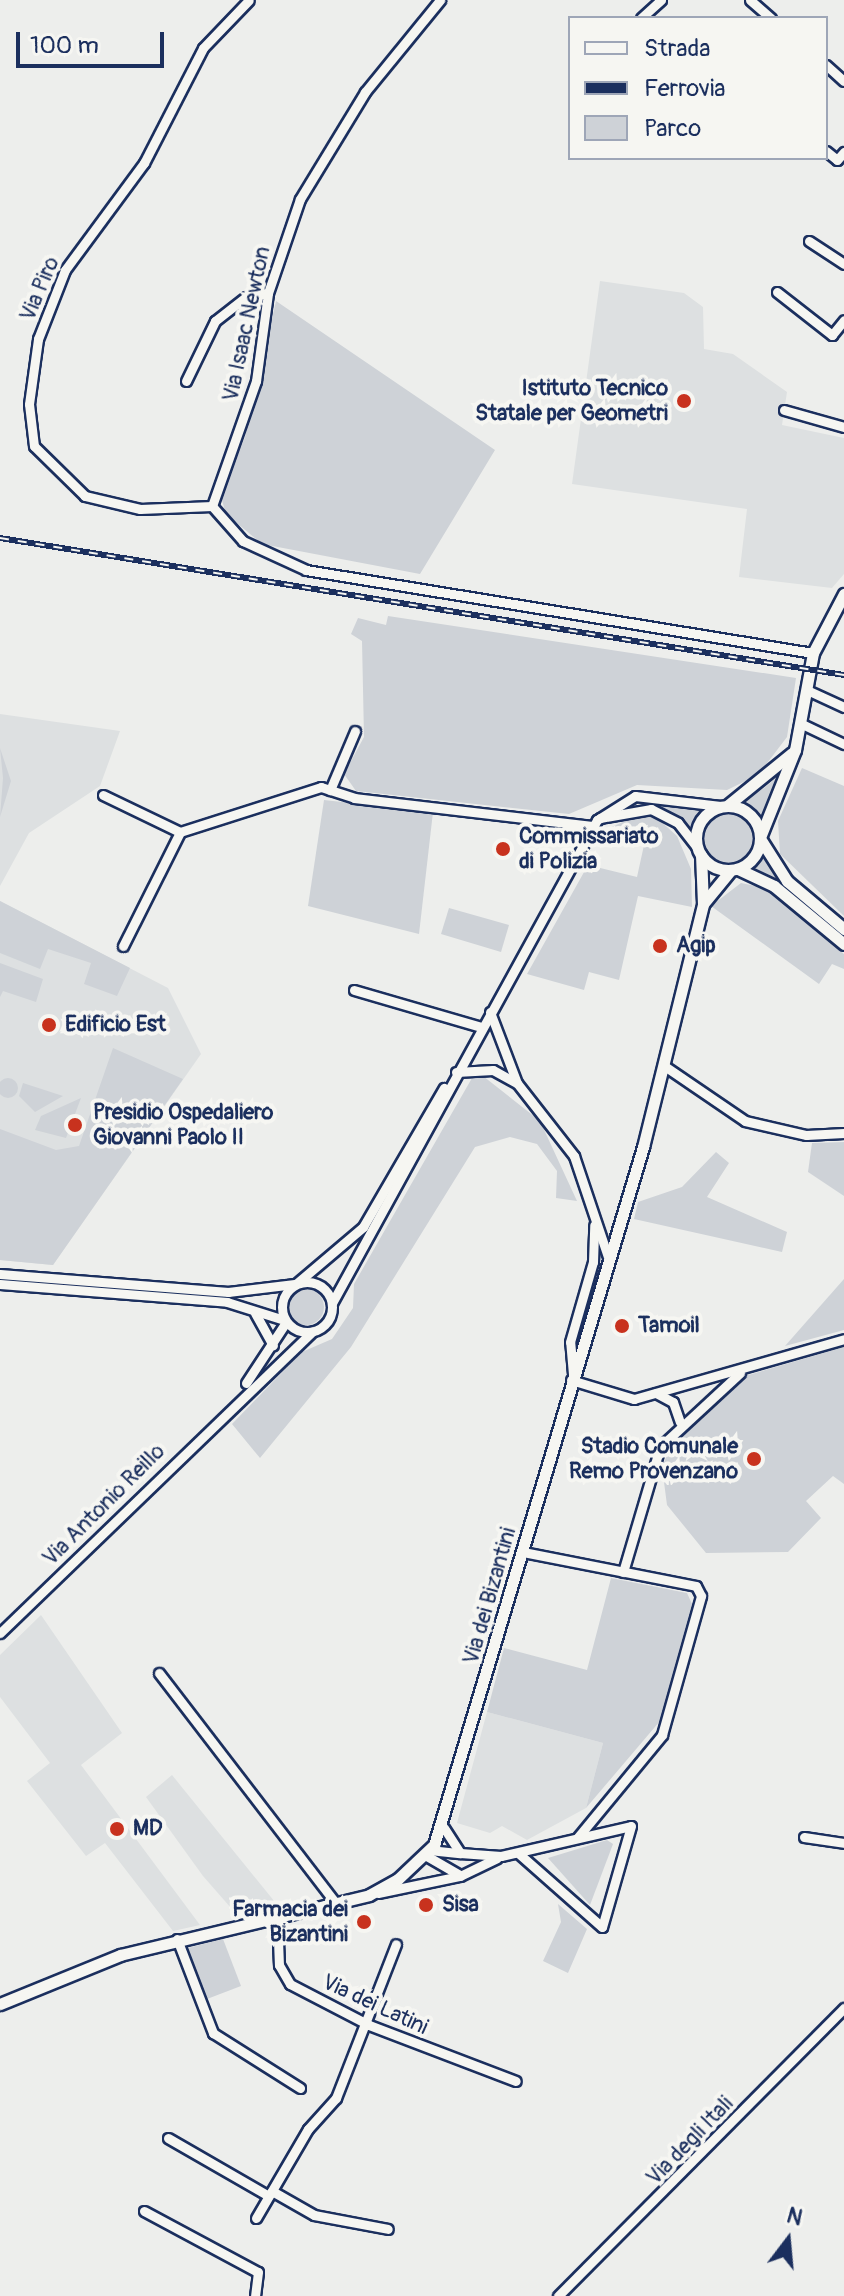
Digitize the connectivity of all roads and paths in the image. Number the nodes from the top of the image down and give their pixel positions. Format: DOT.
graph roads {
  1 [pos="249,0"];
  2 [pos="440,0"];
  3 [pos="661,0"];
  4 [pos="750,0"];
  5 [pos="644,14"];
  6 [pos="769,16"];
  7 [pos="828,67"];
  8 [pos="844,81"];
  9 [pos="844,152"];
  10 [pos="828,153"];
  11 [pos="809,241"];
  12 [pos="844,264"];
  13 [pos="777,292"];
  14 [pos="268,293"];
  15 [pos="844,321"];
  16 [pos="186,381"];
  17 [pos="784,410"];
  18 [pos="844,427"];
  19 [pos="212,506"];
  20 [pos="844,594"];
  21 [pos="813,653"];
  22 [pos="807,690"];
  23 [pos="844,707"];
  24 [pos="802,724"];
  25 [pos="355,731"];
  26 [pos="844,744"];
  27 [pos="795,750"];
  28 [pos="330,790"];
  29 [pos="103,795"];
  30 [pos="724,806"];
  31 [pos="596,823"];
  32 [pos="180,832"];
  33 [pos="761,837"];
  34 [pos="699,851"];
  35 [pos="734,870"];
  36 [pos="703,904"];
  37 [pos="844,929"];
  38 [pos="844,944"];
  39 [pos="123,946"];
  40 [pos="354,990"];
  41 [pos="490,1011"];
  42 [pos="481,1027"];
  43 [pos="663,1065"];
  44 [pos="456,1072"];
  45 [pos="517,1083"];
  46 [pos="844,1133"];
  47 [pos="595,1217"];
  48 [pos="618,1228"];
  49 [pos="593,1262"];
  50 [pos="606,1262"];
  51 [pos="0,1274"];
  52 [pos="0,1284"];
  53 [pos="296,1284"];
  54 [pos="332,1303"];
  55 [pos="255,1313"];
  56 [pos="285,1321"];
  57 [pos="312,1332"];
  58 [pos="844,1339"];
  59 [pos="273,1345"];
  60 [pos="744,1369"];
  61 [pos="572,1377"];
  62 [pos="656,1393"];
  63 [pos="232,1401"];
  64 [pos="680,1422"];
  65 [pos="523,1552"];
  66 [pos="623,1572"];
  67 [pos="0,1633"];
  68 [pos="159,1673"];
  69 [pos="444,1828"];
  70 [pos="578,1837"];
  71 [pos="804,1837"];
  72 [pos="844,1843"];
  73 [pos="427,1853"];
  74 [pos="460,1853"];
  75 [pos="518,1853"];
  76 [pos="501,1856"];
  77 [pos="460,1876"];
  78 [pos="369,1895"];
  79 [pos="335,1902"];
  80 [pos="277,1914"];
  81 [pos="177,1939"];
  82 [pos="396,1944"];
  83 [pos="0,2004"];
  84 [pos="844,2008"];
  85 [pos="369,2025"];
  86 [pos="516,2081"];
  87 [pos="300,2088"];
  88 [pos="168,2138"];
  89 [pos="270,2194"];
  90 [pos="144,2211"];
  91 [pos="256,2218"];
  92 [pos="388,2229"];
  93 [pos="255,2296"];
  94 [pos="558,2296"];
  1 -- 19 [label="street, Via Piro"];
  2 -- 14 [label="street, Via Isaac Newton"];
  3 -- 5 [label="street"];
  4 -- 6 [label="street"];
  7 -- 8 [label="street"];
  9 -- 10 [label="street"];
  11 -- 12 [label="street"];
  13 -- 15 [label="street"];
  14 -- 16 [label="street"];
  14 -- 19 [label="street, Via Isaac Newton"];
  17 -- 18 [label="street"];
  19 -- 21 [label="street"];
  20 -- 21 [label="street"];
  21 -- 22 [label="street"];
  22 -- 23 [label="street"];
  22 -- 24 [label="street"];
  24 -- 26 [label="street"];
  24 -- 27 [label="street"];
  25 -- 28 [label="street"];
  27 -- 30 [label="street"];
  27 -- 33 [label="street"];
  28 -- 31 [label="street"];
  28 -- 32 [label="street"];
  29 -- 32 [label="street"];
  30 -- 31 [label="street"];
  30 -- 33 [label="street"];
  30 -- 34 [label="street"];
  31 -- 34 [label="street"];
  31 -- 41 [label="street"];
  32 -- 39 [label="street"];
  33 -- 35 [label="street"];
  33 -- 37 [label="street"];
  34 -- 35 [label="street"];
  34 -- 36 [label="street, Via dei Bizantini"];
  35 -- 36 [label="street, Via dei Bizantini"];
  35 -- 38 [label="street"];
  36 -- 43 [label="street, Via dei Bizantini"];
  40 -- 42 [label="street"];
  41 -- 42 [label="street"];
  41 -- 45 [label="street"];
  42 -- 44 [label="street"];
  43 -- 46 [label="street"];
  43 -- 48 [label="street, Via dei Bizantini"];
  44 -- 45 [label="street"];
  44 -- 53 [label="street"];
  44 -- 54 [label="street"];
  45 -- 47 [label="street"];
  47 -- 48 [label="street"];
  47 -- 49 [label="street"];
  47 -- 50 [label="street"];
  48 -- 50 [label="street, Via dei Bizantini"];
  49 -- 50 [label="street"];
  49 -- 61 [label="street"];
  50 -- 61 [label="street, Via dei Bizantini"];
  51 -- 53 [label="street"];
  52 -- 55 [label="street"];
  53 -- 54 [label="street"];
  53 -- 56 [label="street"];
  54 -- 57 [label="street"];
  55 -- 56 [label="street"];
  55 -- 59 [label="street"];
  56 -- 57 [label="street"];
  56 -- 59 [label="street, Via Antonio Reillo"];
  57 -- 63 [label="street, Via Antonio Reillo"];
  58 -- 60 [label="street"];
  59 -- 63 [label="street, Via Antonio Reillo"];
  60 -- 62 [label="street"];
  60 -- 64 [label="street"];
  61 -- 62 [label="street"];
  61 -- 65 [label="street, Via dei Bizantini"];
  62 -- 64 [label="street"];
  63 -- 67 [label="street, Via Antonio Reillo"];
  64 -- 66 [label="street"];
  65 -- 66 [label="street"];
  65 -- 69 [label="street, Via dei Bizantini"];
  66 -- 70 [label="street"];
  68 -- 79 [label="street"];
  69 -- 73 [label="street, Via dei Bizantini"];
  69 -- 74 [label="street"];
  70 -- 75 [label="street"];
  70 -- 75 [label="street"];
  71 -- 72 [label="street"];
  73 -- 74 [label="street"];
  73 -- 77 [label="street"];
  73 -- 78 [label="street, Via dei Bizantini"];
  74 -- 76 [label="street"];
  75 -- 76 [label="street"];
  76 -- 77 [label="street"];
  77 -- 78 [label="street"];
  78 -- 79 [label="street, Via dei Bizantini"];
  79 -- 80 [label="street, Via dei Bizantini"];
  80 -- 81 [label="street, Via dei Bizantini"];
  80 -- 85 [label="street, Via dei Latini"];
  81 -- 83 [label="street, Via dei Bizantini"];
  81 -- 87 [label="street"];
  82 -- 85 [label="street"];
  84 -- 94 [label="street, Via degli Itali"];
  85 -- 86 [label="street, Via dei Latini"];
  85 -- 89 [label="street"];
  88 -- 89 [label="street"];
  89 -- 91 [label="street"];
  89 -- 92 [label="street"];
  90 -- 93 [label="street"];
}
